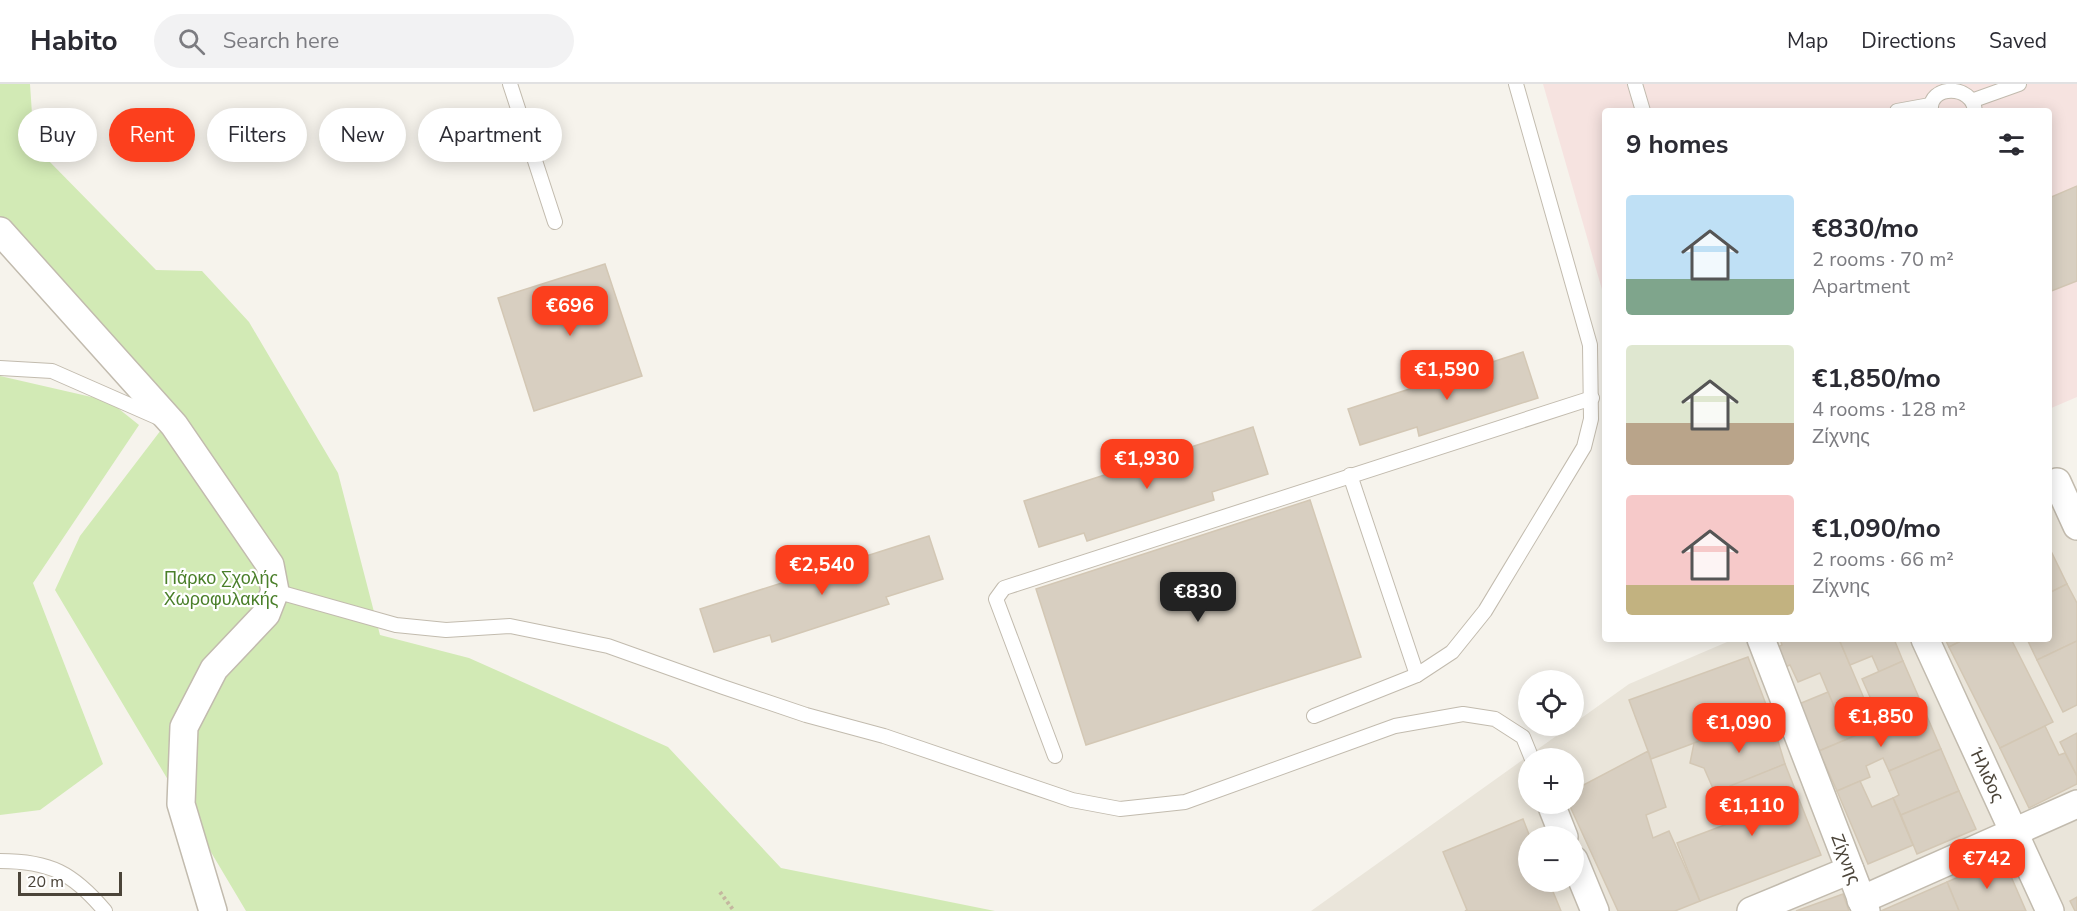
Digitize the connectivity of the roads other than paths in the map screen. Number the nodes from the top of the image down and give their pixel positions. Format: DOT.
graph roads {
  1 [pos="510,84"];
  2 [pos="1516,84"];
  3 [pos="1635,84"];
  4 [pos="2019,84"];
  5 [pos="1950,85"];
  6 [pos="1974,106"];
  7 [pos="1642,108"];
  8 [pos="1930,108"];
  9 [pos="555,222"];
  10 [pos="0,231"];
  11 [pos="0,368"];
  12 [pos="1592,399"];
  13 [pos="174,425"];
  14 [pos="1350,475"];
  15 [pos="2058,477"];
  16 [pos="2077,526"];
  17 [pos="275,591"];
  18 [pos="1762,642"];
  19 [pos="1926,642"];
  20 [pos="1417,675"];
  21 [pos="1314,716"];
  22 [pos="1528,748"];
  23 [pos="1055,756"];
  24 [pos="2077,804"];
  25 [pos="2013,831"];
  26 [pos="0,861"];
  27 [pos="1850,870"];
  28 [pos="1584,884"];
  29 [pos="1864,905"];
  30 [pos="105,911"];
  31 [pos="213,911"];
  32 [pos="1595,911"];
  33 [pos="1750,911"];
  34 [pos="2050,911"];
  1 -- 9 [label="lane"];
  2 -- 12 [label="lane"];
  3 -- 7 [label="lane"];
  4 -- 6 [label="lane"];
  5 -- 6 [label="lane"];
  5 -- 8 [label="lane"];
  10 -- 13 [label="street"];
  11 -- 13 [label="lane"];
  12 -- 14 [label="lane"];
  12 -- 20 [label="lane"];
  13 -- 17 [label="street"];
  14 -- 20 [label="lane"];
  14 -- 23 [label="lane"];
  15 -- 16 [label="street"];
  17 -- 22 [label="lane"];
  17 -- 31 [label="street"];
  18 -- 27 [label="street, Ζίχνης"];
  19 -- 25 [label="street, Ήλιδος"];
  20 -- 21 [label="lane"];
  24 -- 25 [label="street"];
  25 -- 29 [label="street"];
  25 -- 34 [label="street, Ήλιδος"];
  26 -- 30 [label="lane"];
  27 -- 29 [label="street, Ζίχνης"];
  27 -- 33 [label="street"];
  28 -- 32 [label="street"];
}
